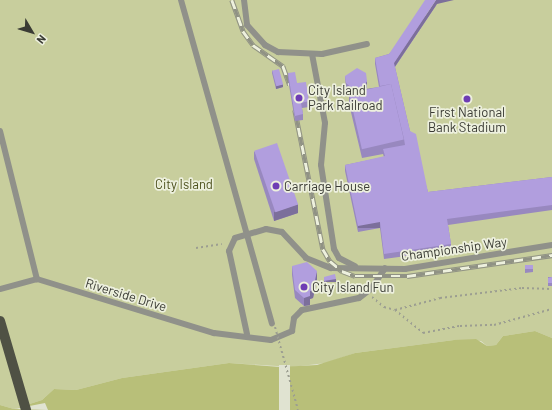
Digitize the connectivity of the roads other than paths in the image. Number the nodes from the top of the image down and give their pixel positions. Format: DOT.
graph roads {
  1 [pos="181,0"];
  2 [pos="244,0"];
  3 [pos="367,44"];
  4 [pos="312,54"];
  5 [pos="0,131"];
  6 [pos="247,235"];
  7 [pos="552,245"];
  8 [pos="358,268"];
  9 [pos="385,268"];
  10 [pos="37,278"];
  11 [pos="0,289"];
  12 [pos="0,321"];
  13 [pos="274,325"];
  14 [pos="247,334"];
  15 [pos="26,410"];
  1 -- 6 [label="lane"];
  2 -- 4 [label="lane"];
  3 -- 4 [label="lane"];
  4 -- 8 [label="lane"];
  5 -- 10 [label="lane"];
  6 -- 8 [label="lane, Championship Way"];
  6 -- 13 [label="lane"];
  6 -- 14 [label="lane, Championship Way"];
  7 -- 9 [label="lane, Championship Way"];
  8 -- 9 [label="lane, Championship Way"];
  9 -- 14 [label="lane, Riverside Drive"];
  10 -- 11 [label="lane"];
  10 -- 14 [label="lane, Riverside Drive"];
  12 -- 15 [label="main road"];
}
